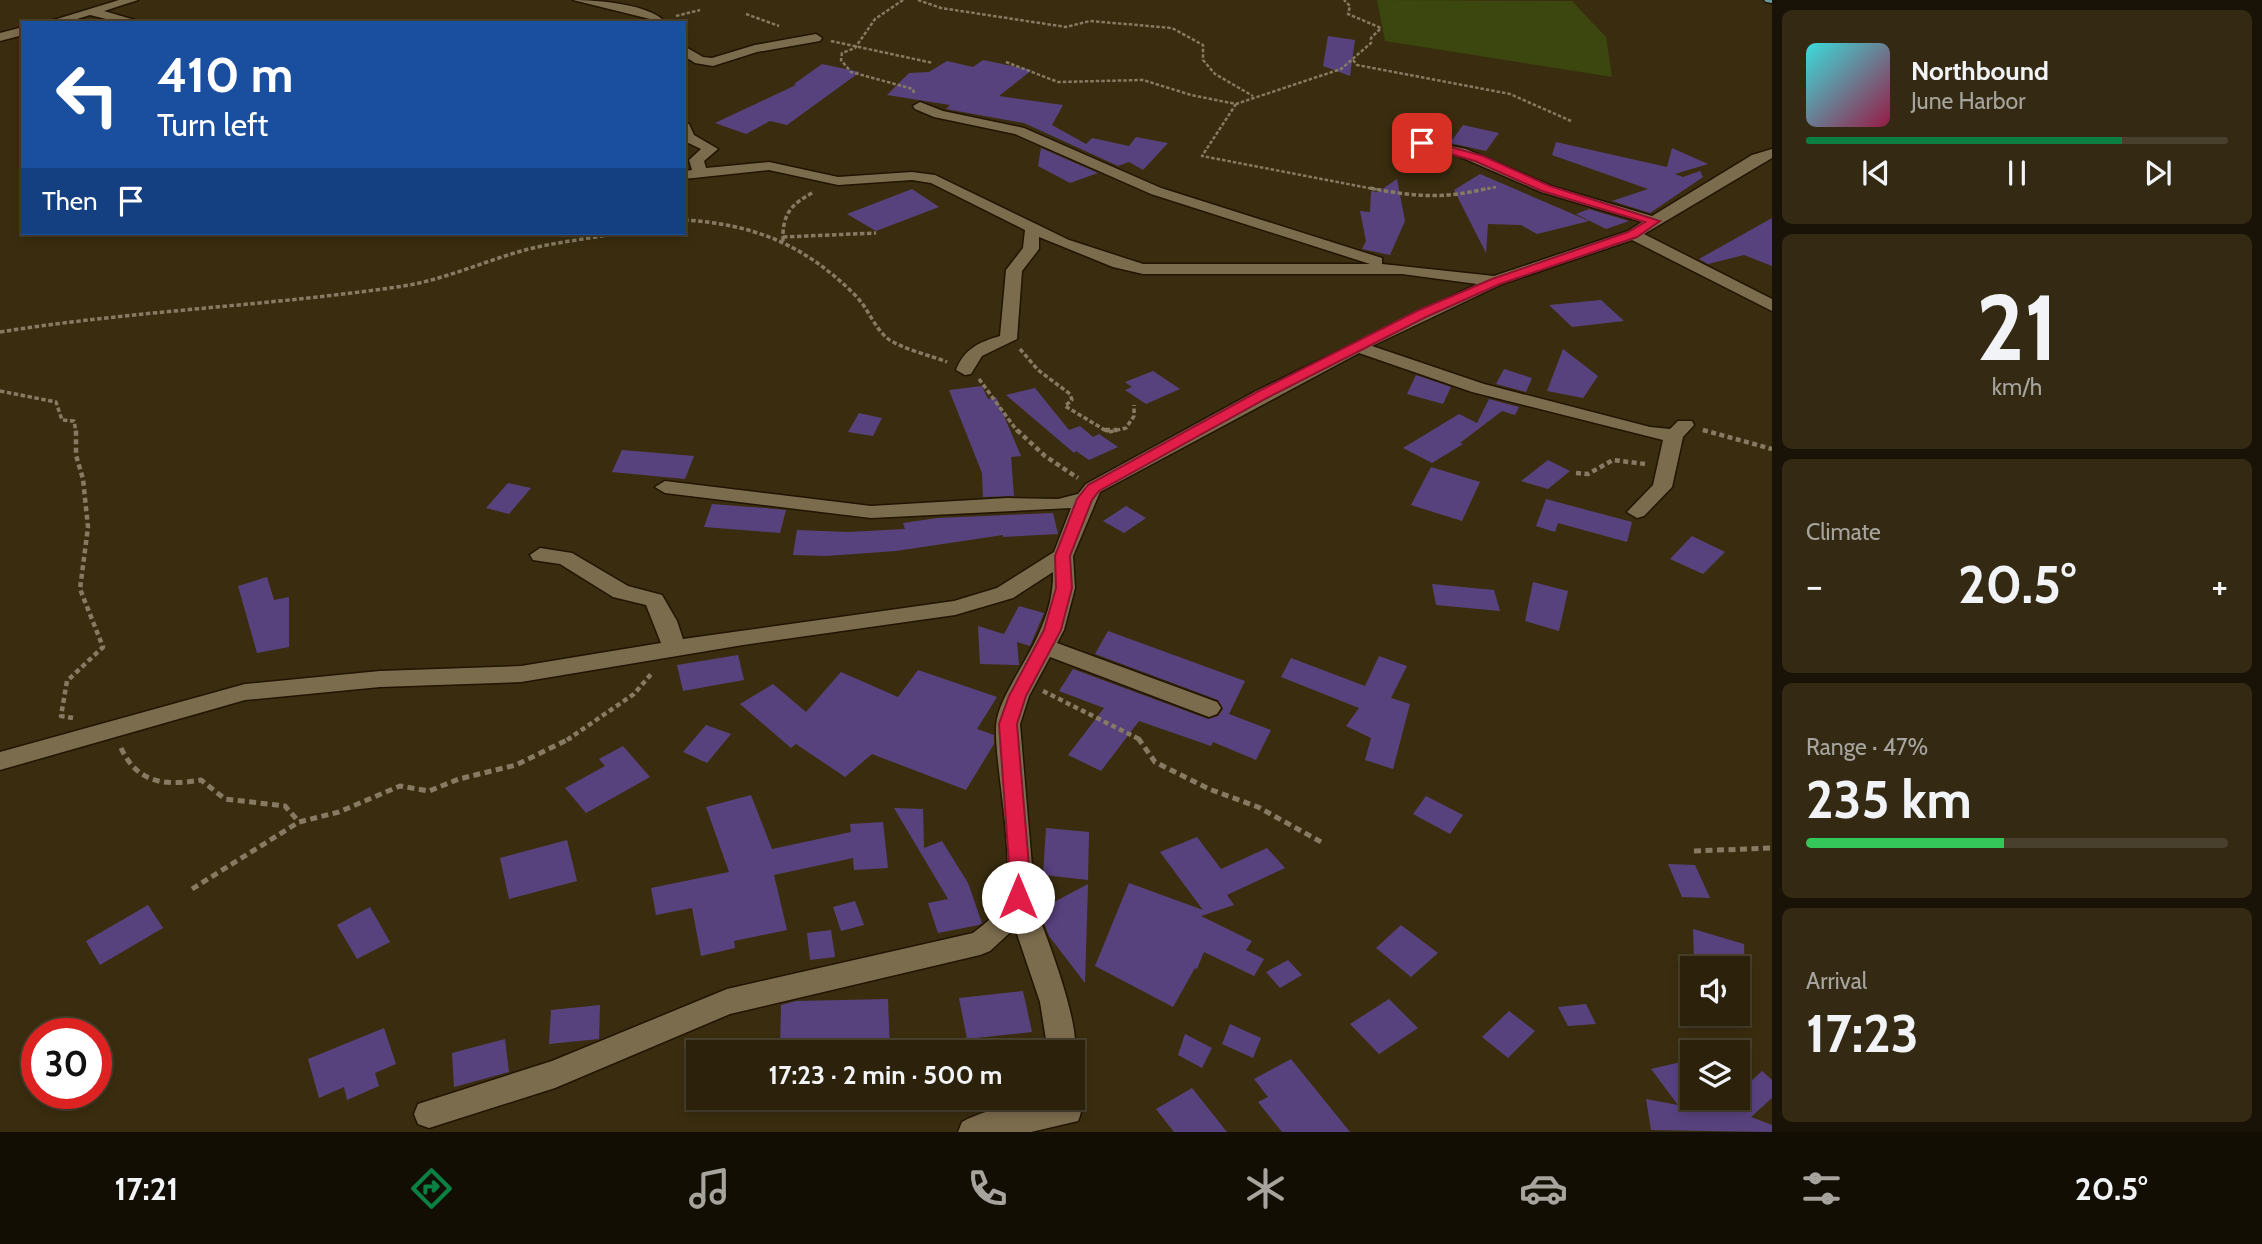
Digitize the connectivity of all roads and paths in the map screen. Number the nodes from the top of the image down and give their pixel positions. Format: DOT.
graph roads {
  1 [pos="132,0"];
  2 [pos="579,0"];
  3 [pos="902,0"];
  4 [pos="918,0"];
  5 [pos="1345,0"];
  6 [pos="700,10"];
  7 [pos="89,12"];
  8 [pos="746,14"];
  9 [pos="57,21"];
  10 [pos="130,21"];
  11 [pos="659,21"];
  12 [pos="21,32"];
  13 [pos="0,37"];
  14 [pos="816,38"];
  15 [pos="855,48"];
  16 [pos="687,56"];
  17 [pos="1353,60"];
  18 [pos="1006,62"];
  19 [pos="933,63"];
  20 [pos="1253,96"];
  21 [pos="1236,104"];
  22 [pos="920,106"];
  23 [pos="1571,121"];
  24 [pos="686,132"];
  25 [pos="1402,138"];
  26 [pos="1772,153"];
  27 [pos="700,173"];
  28 [pos="686,175"];
  29 [pos="852,181"];
  30 [pos="1499,186"];
  31 [pos="686,220"];
  32 [pos="1654,221"];
  33 [pos="1032,230"];
  34 [pos="876,233"];
  35 [pos="1633,234"];
  36 [pos="608,235"];
  37 [pos="783,239"];
  38 [pos="1402,269"];
  39 [pos="1496,281"];
  40 [pos="1772,306"];
  41 [pos="0,332"];
  42 [pos="1008,340"];
  43 [pos="1356,347"];
  44 [pos="965,370"];
  45 [pos="0,391"];
  46 [pos="1134,405"];
  47 [pos="1680,430"];
  48 [pos="1772,449"];
  49 [pos="1667,466"];
  50 [pos="1576,473"];
  51 [pos="665,487"];
  52 [pos="1089,494"];
  53 [pos="1637,512"];
  54 [pos="540,555"];
  55 [pos="1062,556"];
  56 [pos="1044,646"];
  57 [pos="674,648"];
  58 [pos="1027,682"];
  59 [pos="1209,708"];
  60 [pos="75,718"];
  61 [pos="130,723"];
  62 [pos="0,761"];
  63 [pos="299,822"];
  64 [pos="1323,844"];
  65 [pos="1772,848"];
  66 [pos="1694,851"];
  67 [pos="191,889"];
  68 [pos="1018,897"];
  69 [pos="1061,1040"];
  70 [pos="1067,1110"];
  71 [pos="429,1114"];
  72 [pos="973,1132"];
  1 -- 7 [label="street"];
  2 -- 11 [label="street"];
  3 -- 15 [label="path"];
  4 -- 20 [label="path"];
  5 -- 17 [label="path"];
  6 -- 11 [label="path"];
  7 -- 9 [label="street"];
  7 -- 10 [label="street"];
  8 -- 14 [label="path"];
  12 -- 13 [label="street"];
  14 -- 15 [label="path"];
  14 -- 16 [label="street"];
  15 -- 19 [label="path"];
  15 -- 22 [label="path"];
  17 -- 20 [label="path"];
  17 -- 23 [label="path"];
  18 -- 21 [label="path"];
  20 -- 21 [label="path"];
  21 -- 30 [label="path"];
  22 -- 38 [label="street"];
  24 -- 27 [label="street"];
  25 -- 32 [label="street"];
  26 -- 32 [label="street"];
  27 -- 28 [label="street"];
  27 -- 29 [label="street"];
  29 -- 33 [label="street"];
  29 -- 37 [label="path"];
  31 -- 37 [label="path"];
  32 -- 35 [label="street"];
  33 -- 38 [label="street"];
  33 -- 42 [label="street"];
  34 -- 37 [label="path"];
  35 -- 39 [label="street"];
  35 -- 40 [label="street"];
  36 -- 41 [label="path"];
  37 -- 44 [label="path"];
  38 -- 39 [label="street"];
  39 -- 43 [label="street"];
  42 -- 44 [label="street"];
  42 -- 46 [label="path"];
  43 -- 47 [label="street"];
  43 -- 52 [label="street"];
  44 -- 52 [label="path"];
  45 -- 60 [label="path"];
  47 -- 48 [label="path"];
  47 -- 49 [label="street"];
  49 -- 50 [label="path"];
  49 -- 53 [label="street"];
  51 -- 52 [label="street"];
  52 -- 55 [label="street"];
  54 -- 57 [label="street"];
  55 -- 56 [label="street"];
  55 -- 57 [label="street"];
  56 -- 58 [label="street"];
  56 -- 59 [label="street"];
  57 -- 61 [label="street"];
  57 -- 63 [label="path"];
  58 -- 64 [label="path"];
  58 -- 68 [label="street"];
  61 -- 62 [label="street"];
  61 -- 63 [label="path"];
  63 -- 67 [label="path"];
  65 -- 66 [label="path"];
  68 -- 69 [label="street"];
  68 -- 71 [label="street"];
  70 -- 72 [label="street"];
}
